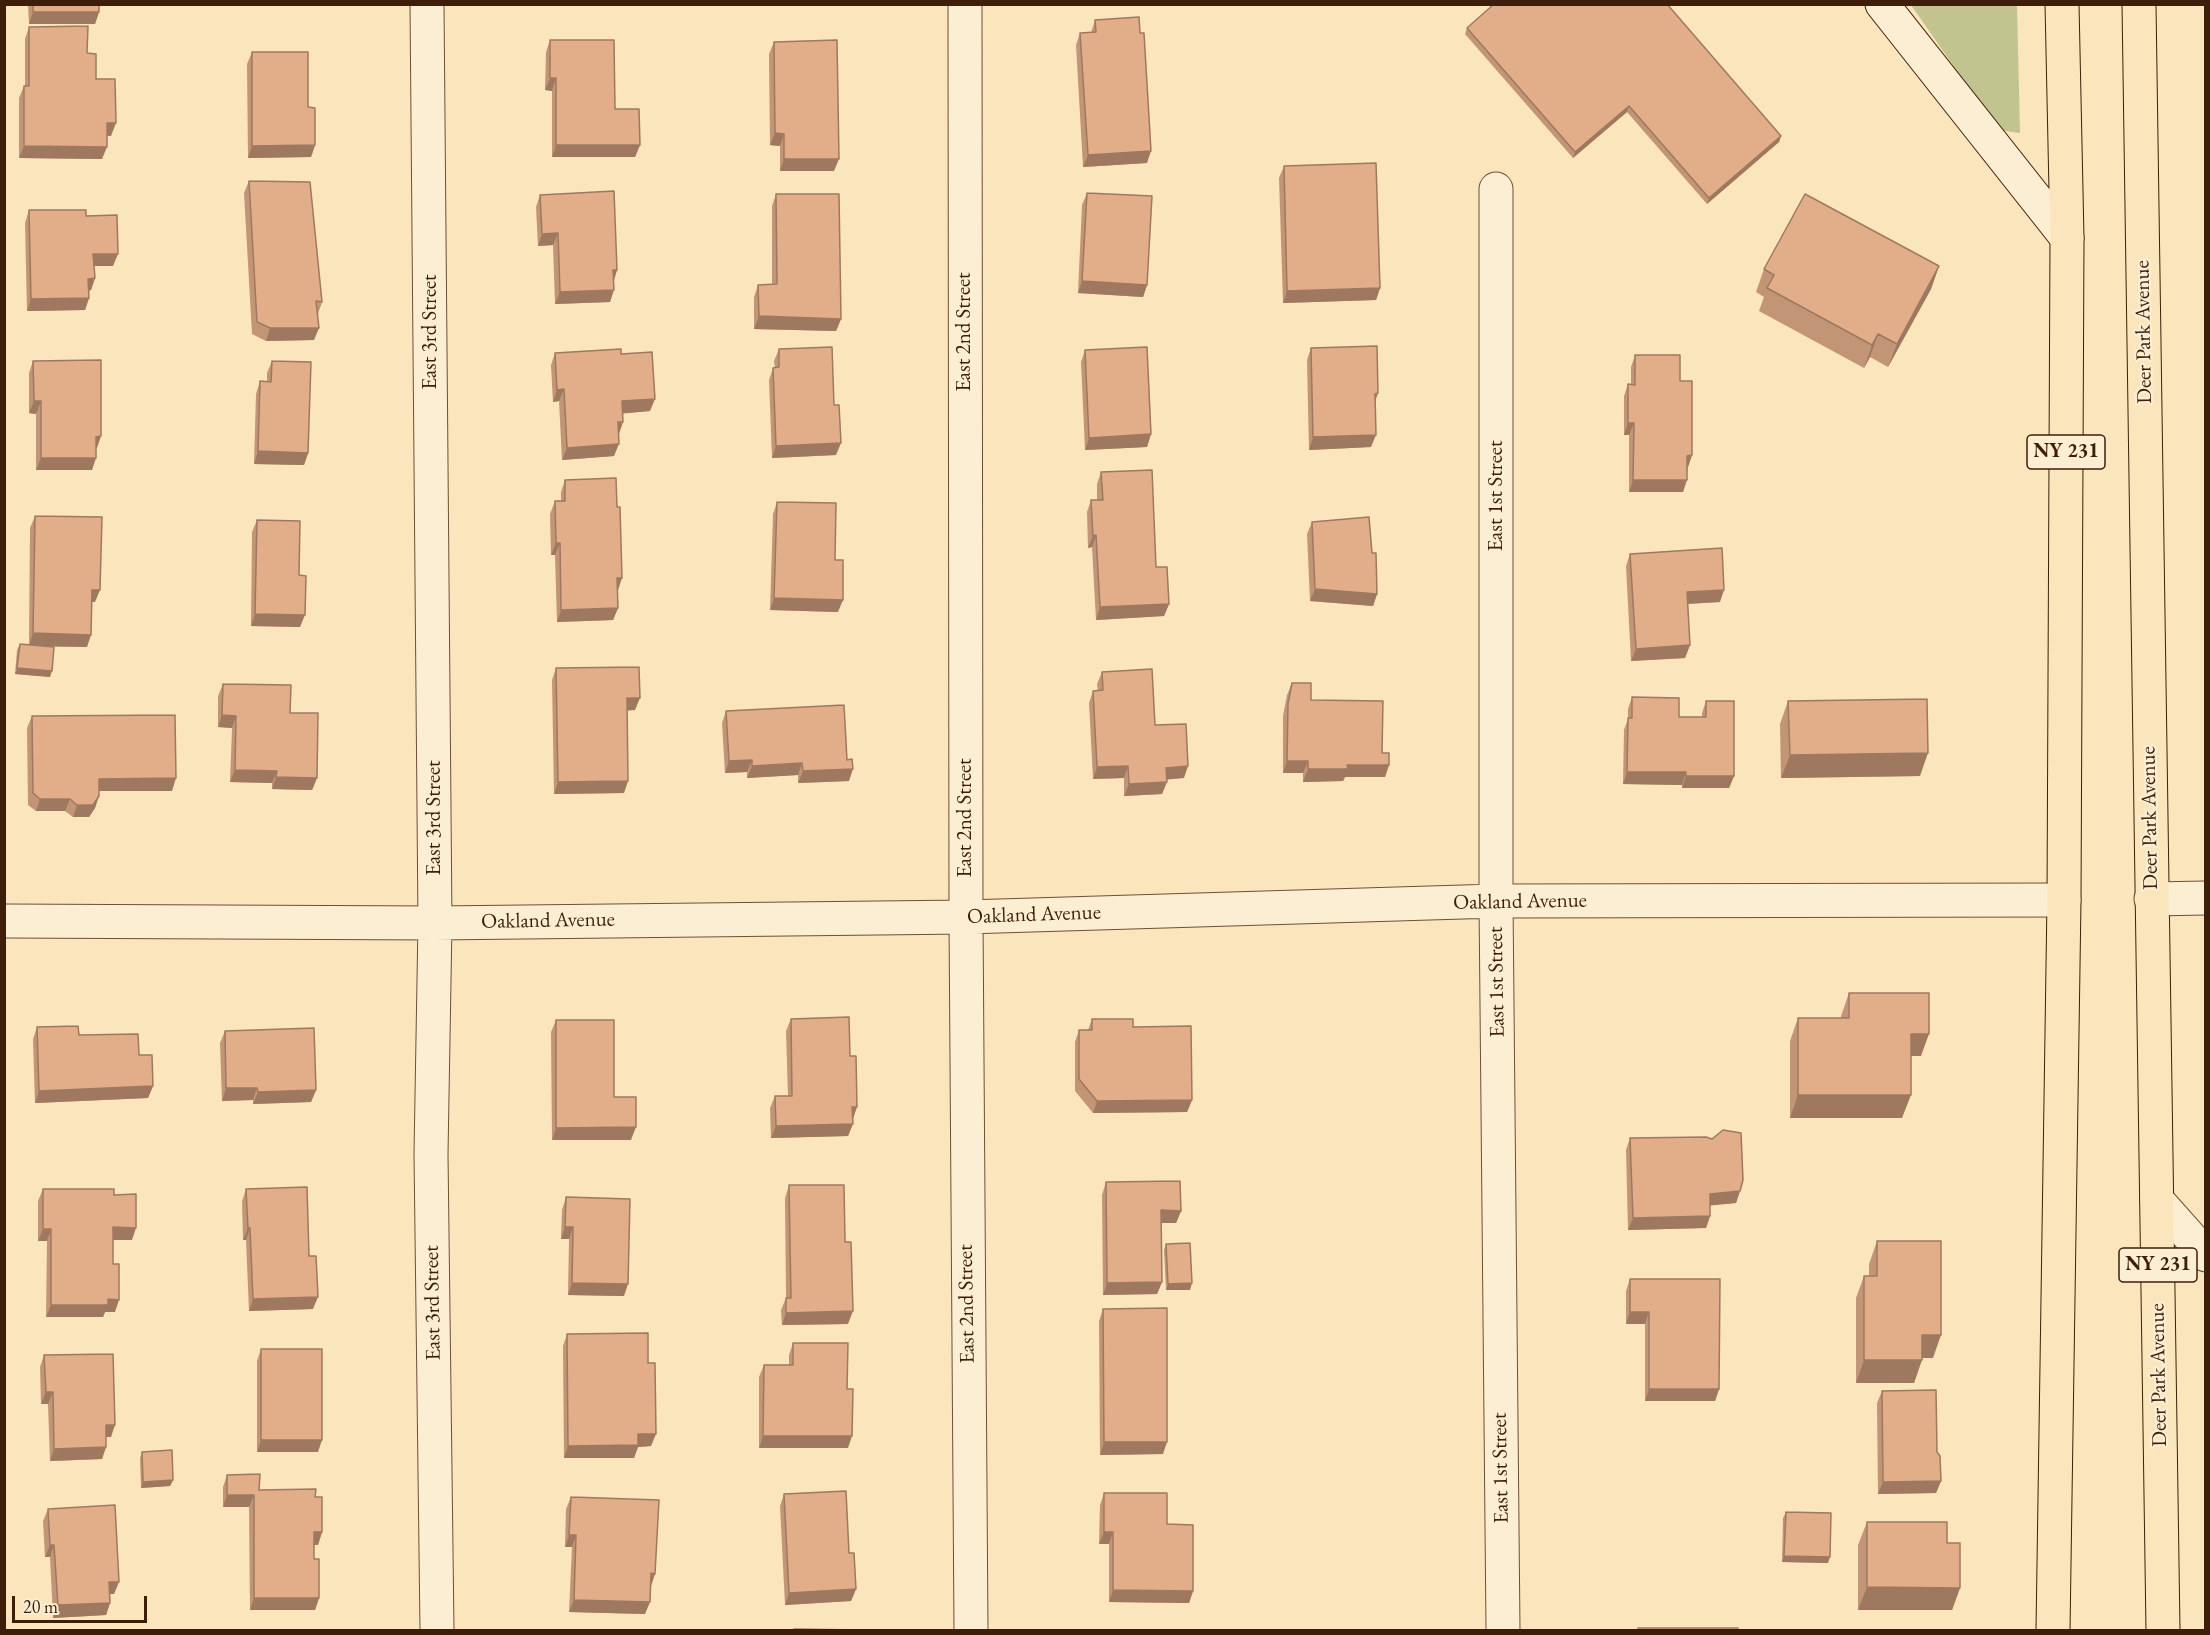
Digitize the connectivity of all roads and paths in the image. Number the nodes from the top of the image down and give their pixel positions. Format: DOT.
graph roads {
  1 [pos="428,4"];
  2 [pos="965,4"];
  3 [pos="1882,4"];
  4 [pos="2062,4"];
  5 [pos="2139,4"];
  6 [pos="1496,189"];
  7 [pos="2067,238"];
  8 [pos="2205,898"];
  9 [pos="2151,899"];
  10 [pos="2064,900"];
  11 [pos="1496,901"];
  12 [pos="966,917"];
  13 [pos="4,921"];
  14 [pos="435,923"];
  15 [pos="2157,1200"];
  16 [pos="2205,1255"];
  17 [pos="437,1630"];
  18 [pos="971,1630"];
  19 [pos="1503,1630"];
  20 [pos="2053,1630"];
  21 [pos="2163,1630"];
  1 -- 14 [label="street, East 3rd Street"];
  2 -- 12 [label="street, East 2nd Street"];
  3 -- 7 [label="street"];
  4 -- 7 [label="main road, NY 231"];
  5 -- 9 [label="main road, Deer Park Avenue / NY 231"];
  6 -- 11 [label="street, East 1st Street"];
  7 -- 10 [label="main road, NY 231"];
  8 -- 9 [label="street"];
  9 -- 15 [label="main road, Deer Park Avenue / NY 231"];
  10 -- 11 [label="street, Oakland Avenue"];
  10 -- 20 [label="main road, NY 231"];
  11 -- 12 [label="street, Oakland Avenue"];
  11 -- 19 [label="street, East 1st Street"];
  12 -- 14 [label="street, Oakland Avenue"];
  12 -- 18 [label="street, East 2nd Street"];
  13 -- 14 [label="street, Oakland Avenue"];
  14 -- 17 [label="street, East 3rd Street"];
  15 -- 16 [label="street"];
  15 -- 21 [label="main road, Deer Park Avenue / NY 231"];
}
